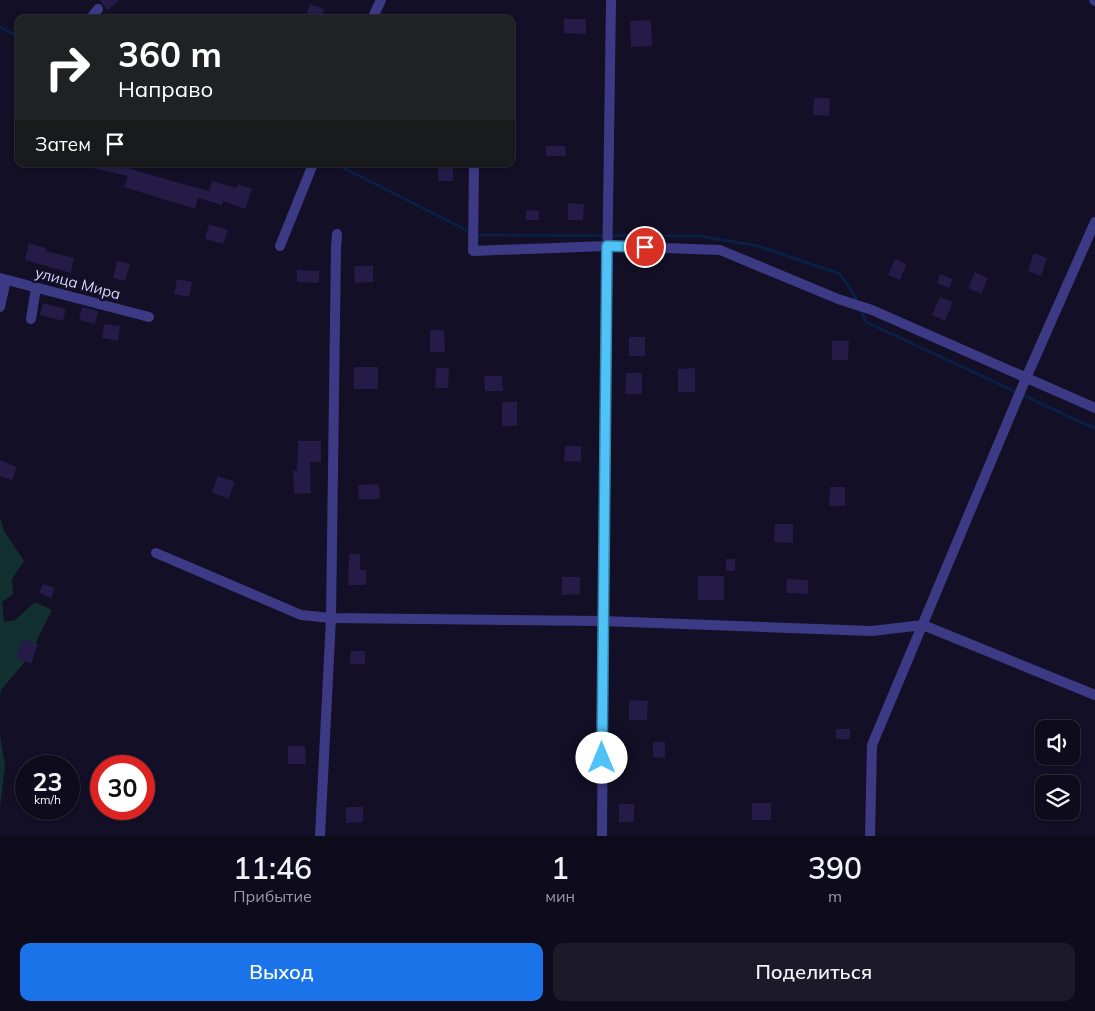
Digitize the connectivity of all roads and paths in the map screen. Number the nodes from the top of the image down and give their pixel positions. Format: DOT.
graph roads {
  1 [pos="380,0"];
  2 [pos="612,0"];
  3 [pos="98,9"];
  4 [pos="93,15"];
  5 [pos="374,15"];
  6 [pos="311,167"];
  7 [pos="474,167"];
  8 [pos="1095,222"];
  9 [pos="337,234"];
  10 [pos="280,246"];
  11 [pos="607,246"];
  12 [pos="3,279"];
  13 [pos="36,288"];
  14 [pos="0,307"];
  15 [pos="149,317"];
  16 [pos="31,319"];
  17 [pos="1026,378"];
  18 [pos="1095,408"];
  19 [pos="156,553"];
  20 [pos="331,618"];
  21 [pos="603,620"];
  22 [pos="923,625"];
  23 [pos="1095,695"];
  24 [pos="320,836"];
  25 [pos="602,836"];
  26 [pos="870,836"];
  1 -- 5 [label="street"];
  2 -- 11 [label="street"];
  3 -- 4 [label="street"];
  6 -- 10 [label="street"];
  7 -- 11 [label="street"];
  8 -- 17 [label="street"];
  9 -- 20 [label="street"];
  11 -- 17 [label="street"];
  11 -- 21 [label="street"];
  12 -- 13 [label="street, улица Мира"];
  12 -- 14 [label="street"];
  13 -- 15 [label="street, улица Мира"];
  13 -- 16 [label="street"];
  17 -- 18 [label="street"];
  17 -- 22 [label="street"];
  19 -- 20 [label="street"];
  20 -- 21 [label="street"];
  20 -- 24 [label="street"];
  21 -- 22 [label="street"];
  21 -- 25 [label="street"];
  22 -- 23 [label="street"];
  22 -- 26 [label="street"];
}
